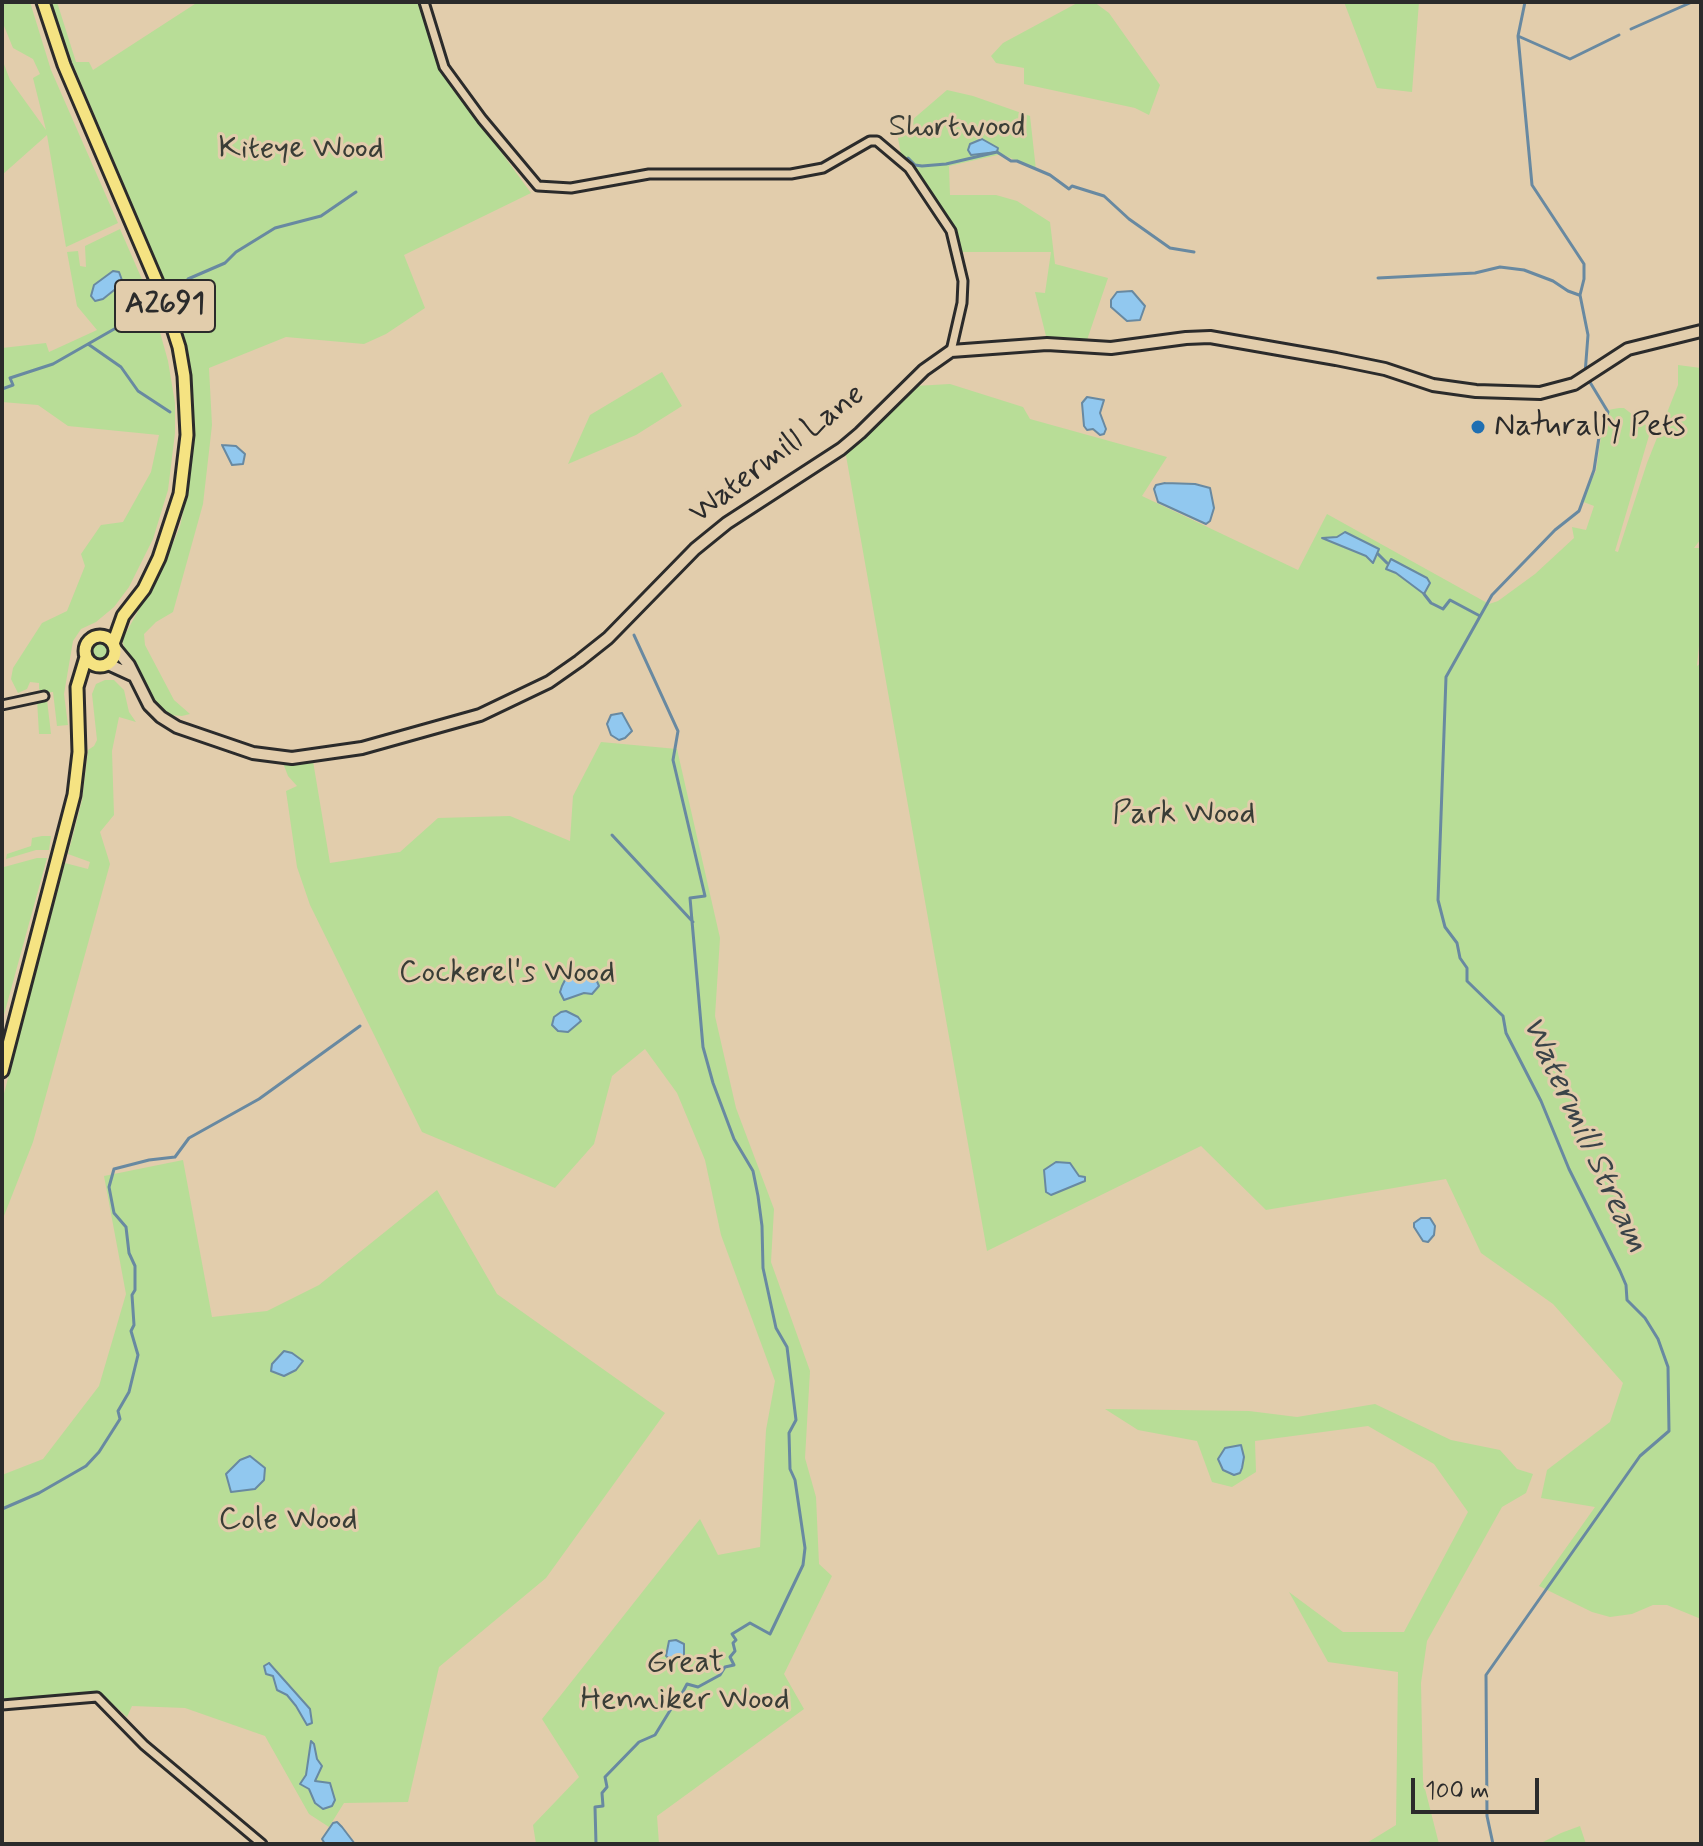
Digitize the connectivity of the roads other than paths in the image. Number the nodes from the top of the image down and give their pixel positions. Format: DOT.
graph roads {
  1 [pos="43,2"];
  2 [pos="424,2"];
  3 [pos="1701,331"];
  4 [pos="951,351"];
  5 [pos="123,616"];
  6 [pos="95,636"];
  7 [pos="114,646"];
  8 [pos="86,657"];
  9 [pos="104,665"];
  10 [pos="132,675"];
  11 [pos="34,686"];
  12 [pos="77,687"];
  13 [pos="44,696"];
  14 [pos="33,697"];
  15 [pos="2,705"];
  16 [pos="2,1071"];
  17 [pos="2,1705"];
  18 [pos="262,1844"];
  1 -- 5 [label="main road, A2691"];
  2 -- 4 [label="street"];
  3 -- 4 [label="street"];
  4 -- 10 [label="street, Watermill Lane"];
  5 -- 6 [label="main road, A2691"];
  5 -- 7 [label="main road, A2691"];
  6 -- 7 [label="main road"];
  6 -- 8 [label="main road"];
  7 -- 9 [label="main road"];
  7 -- 10 [label="street, Watermill Lane"];
  8 -- 9 [label="main road"];
  8 -- 12 [label="main road"];
  9 -- 10 [label="street"];
  9 -- 12 [label="main road"];
  11 -- 14 [label="street"];
  12 -- 16 [label="main road"];
  13 -- 14 [label="street"];
  14 -- 15 [label="street"];
  17 -- 18 [label="street"];
}
